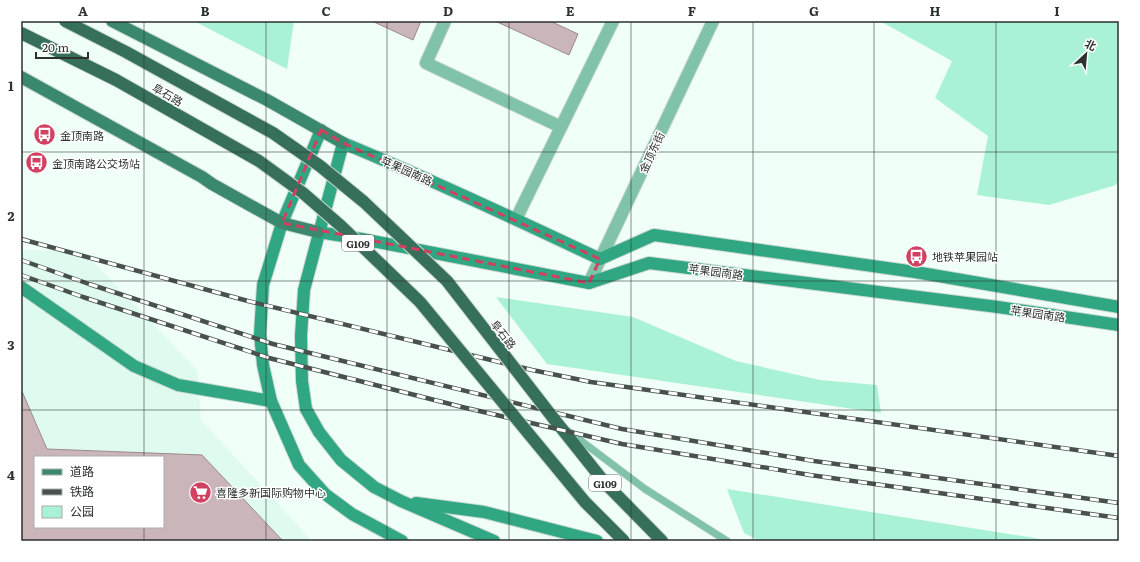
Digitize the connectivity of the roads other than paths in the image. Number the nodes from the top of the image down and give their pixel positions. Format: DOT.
graph roads {
  1 [pos="65,21"];
  2 [pos="112,21"];
  3 [pos="445,21"];
  4 [pos="613,21"];
  5 [pos="713,21"];
  6 [pos="21,33"];
  7 [pos="21,77"];
  8 [pos="561,127"];
  9 [pos="321,130"];
  10 [pos="343,143"];
  11 [pos="516,219"];
  12 [pos="282,223"];
  13 [pos="318,232"];
  14 [pos="600,259"];
  15 [pos="589,282"];
  16 [pos="21,287"];
  17 [pos="1119,307"];
  18 [pos="1119,325"];
  19 [pos="271,401"];
  20 [pos="554,419"];
  21 [pos="401,502"];
  22 [pos="402,541"];
  23 [pos="494,541"];
  24 [pos="598,541"];
  25 [pos="624,541"];
  26 [pos="662,541"];
  27 [pos="727,541"];
  1 -- 20 [label="highway, 阜石路 / G109, bridge"];
  2 -- 9 [label="main road"];
  3 -- 8 [label="street"];
  4 -- 8 [label="street"];
  5 -- 14 [label="street, 金顶东街"];
  6 -- 25 [label="highway, 阜石路 / G109, bridge"];
  7 -- 12 [label="main road"];
  8 -- 11 [label="street"];
  9 -- 10 [label="main road"];
  9 -- 12 [label="main road"];
  10 -- 11 [label="main road, 苹果园南路"];
  10 -- 13 [label="main road"];
  11 -- 14 [label="main road, 苹果园南路"];
  12 -- 13 [label="main road"];
  12 -- 19 [label="main road"];
  13 -- 15 [label="main road, 苹果园南路"];
  13 -- 21 [label="main road"];
  14 -- 15 [label="street, 金顶东街"];
  14 -- 17 [label="main road, 苹果园南路"];
  15 -- 18 [label="main road, 苹果园南路"];
  16 -- 19 [label="main road"];
  19 -- 22 [label="main road"];
  20 -- 26 [label="highway, 阜石路 / G109"];
  20 -- 27 [label="lane"];
  21 -- 23 [label="main road"];
  21 -- 24 [label="main road"];
}
